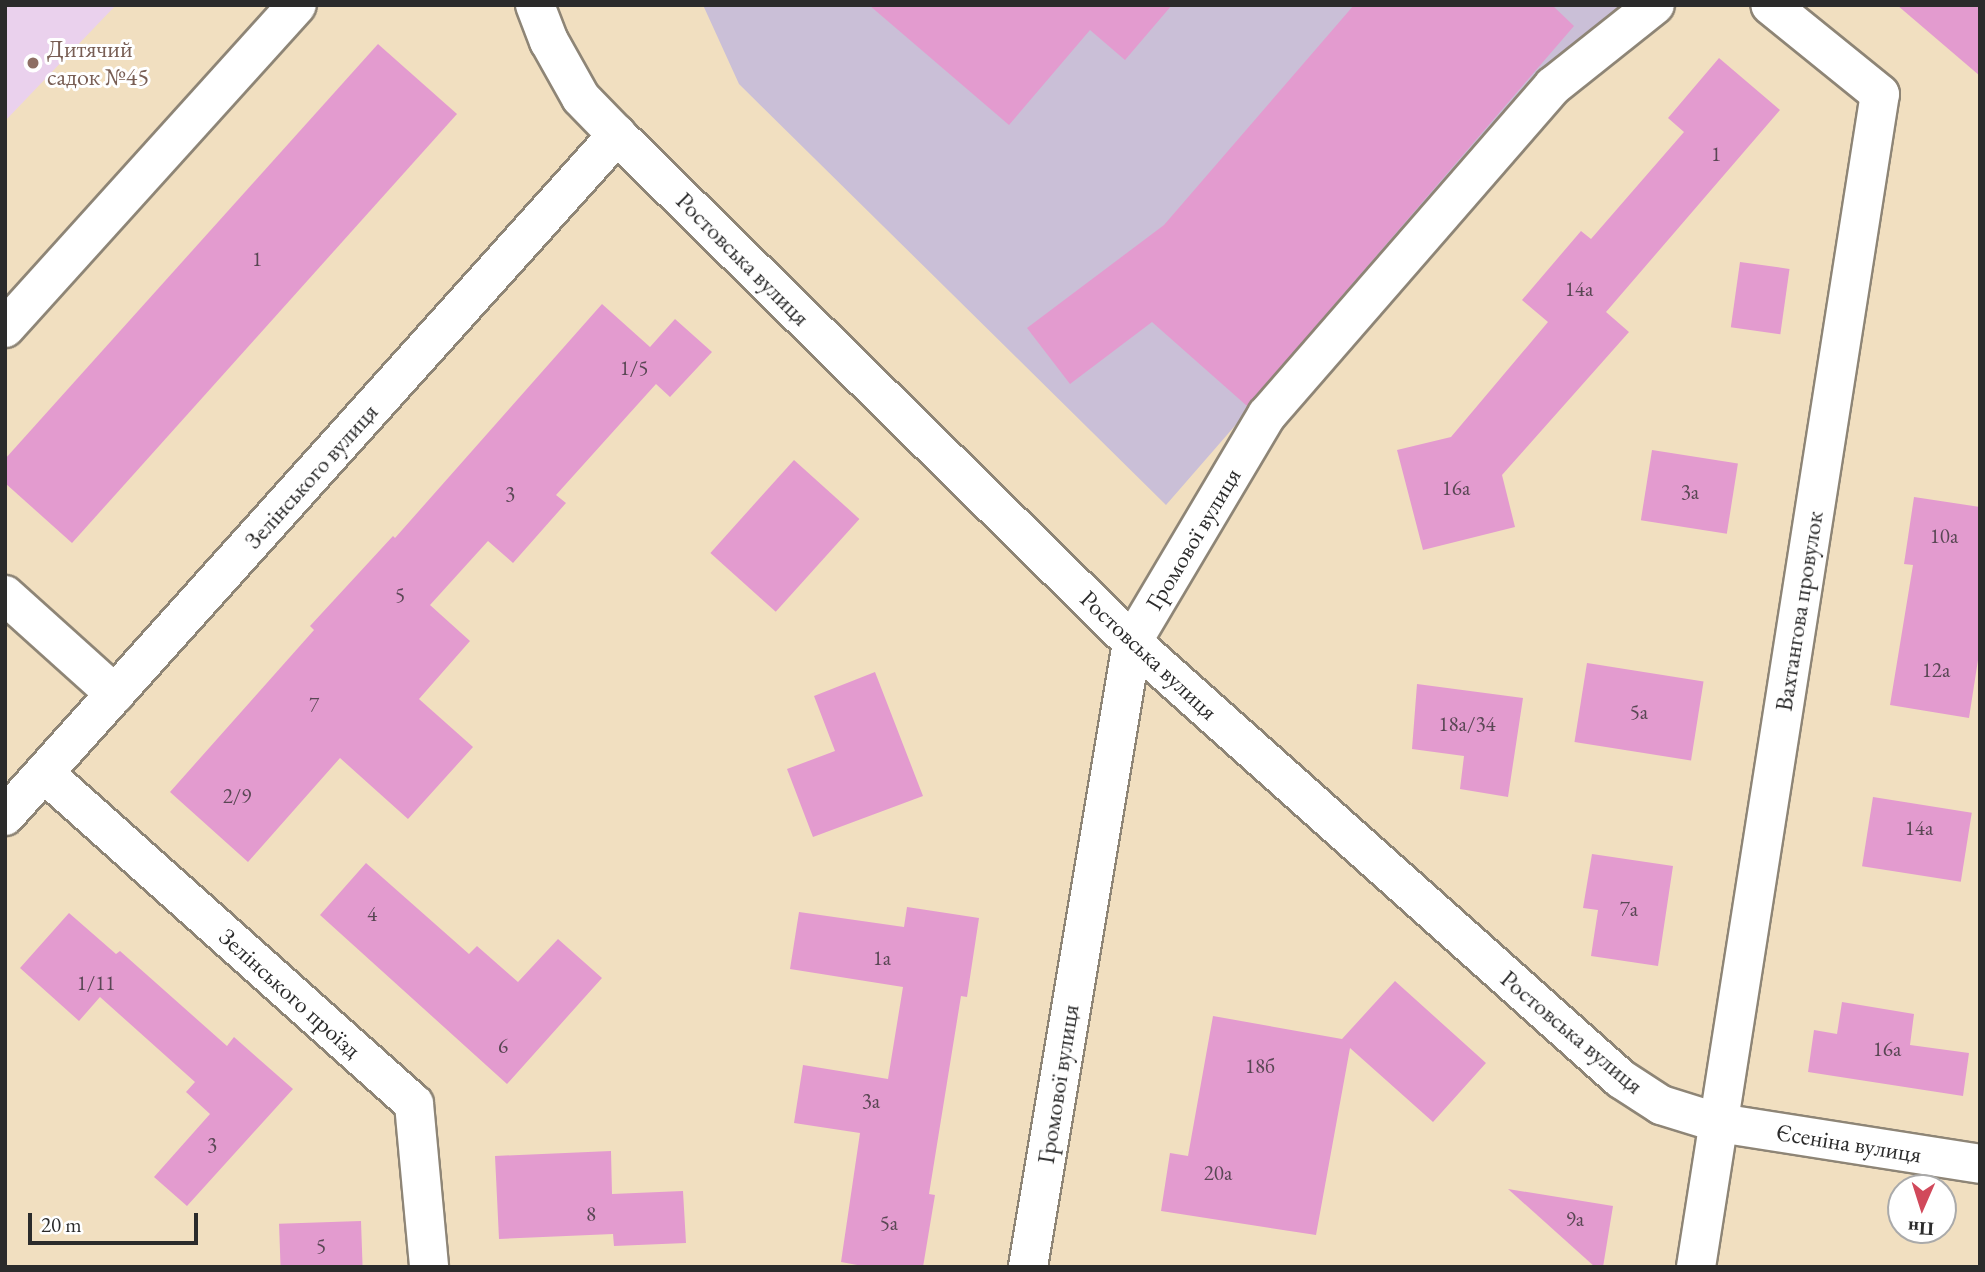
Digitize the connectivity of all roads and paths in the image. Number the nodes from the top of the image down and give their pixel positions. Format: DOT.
graph roads {
  1 [pos="296,5"];
  2 [pos="536,5"];
  3 [pos="1655,5"];
  4 [pos="1770,5"];
  5 [pos="617,135"];
  6 [pos="5,328"];
  7 [pos="5,595"];
  8 [pos="1132,642"];
  9 [pos="115,694"];
  10 [pos="44,774"];
  11 [pos="5,816"];
  12 [pos="1719,1123"];
  13 [pos="1980,1164"];
  14 [pos="429,1267"];
  15 [pos="1028,1267"];
  16 [pos="1696,1267"];
  1 -- 6 [label="street"];
  2 -- 5 [label="street, Ростовська вулиця"];
  3 -- 8 [label="street, Громової вулиця"];
  4 -- 12 [label="street, Вахтангова провулок"];
  5 -- 8 [label="street, Ростовська вулиця"];
  5 -- 9 [label="street, Зелінського вулиця"];
  7 -- 9 [label="street"];
  8 -- 12 [label="street, Ростовська вулиця"];
  8 -- 15 [label="street, Громової вулиця"];
  9 -- 10 [label="street, Зелінського вулиця"];
  10 -- 11 [label="street, Зелінського вулиця"];
  10 -- 14 [label="street, Зелінського проїзд"];
  12 -- 13 [label="street, Єсеніна вулиця"];
  12 -- 16 [label="street, Вахтангова провулок"];
}
